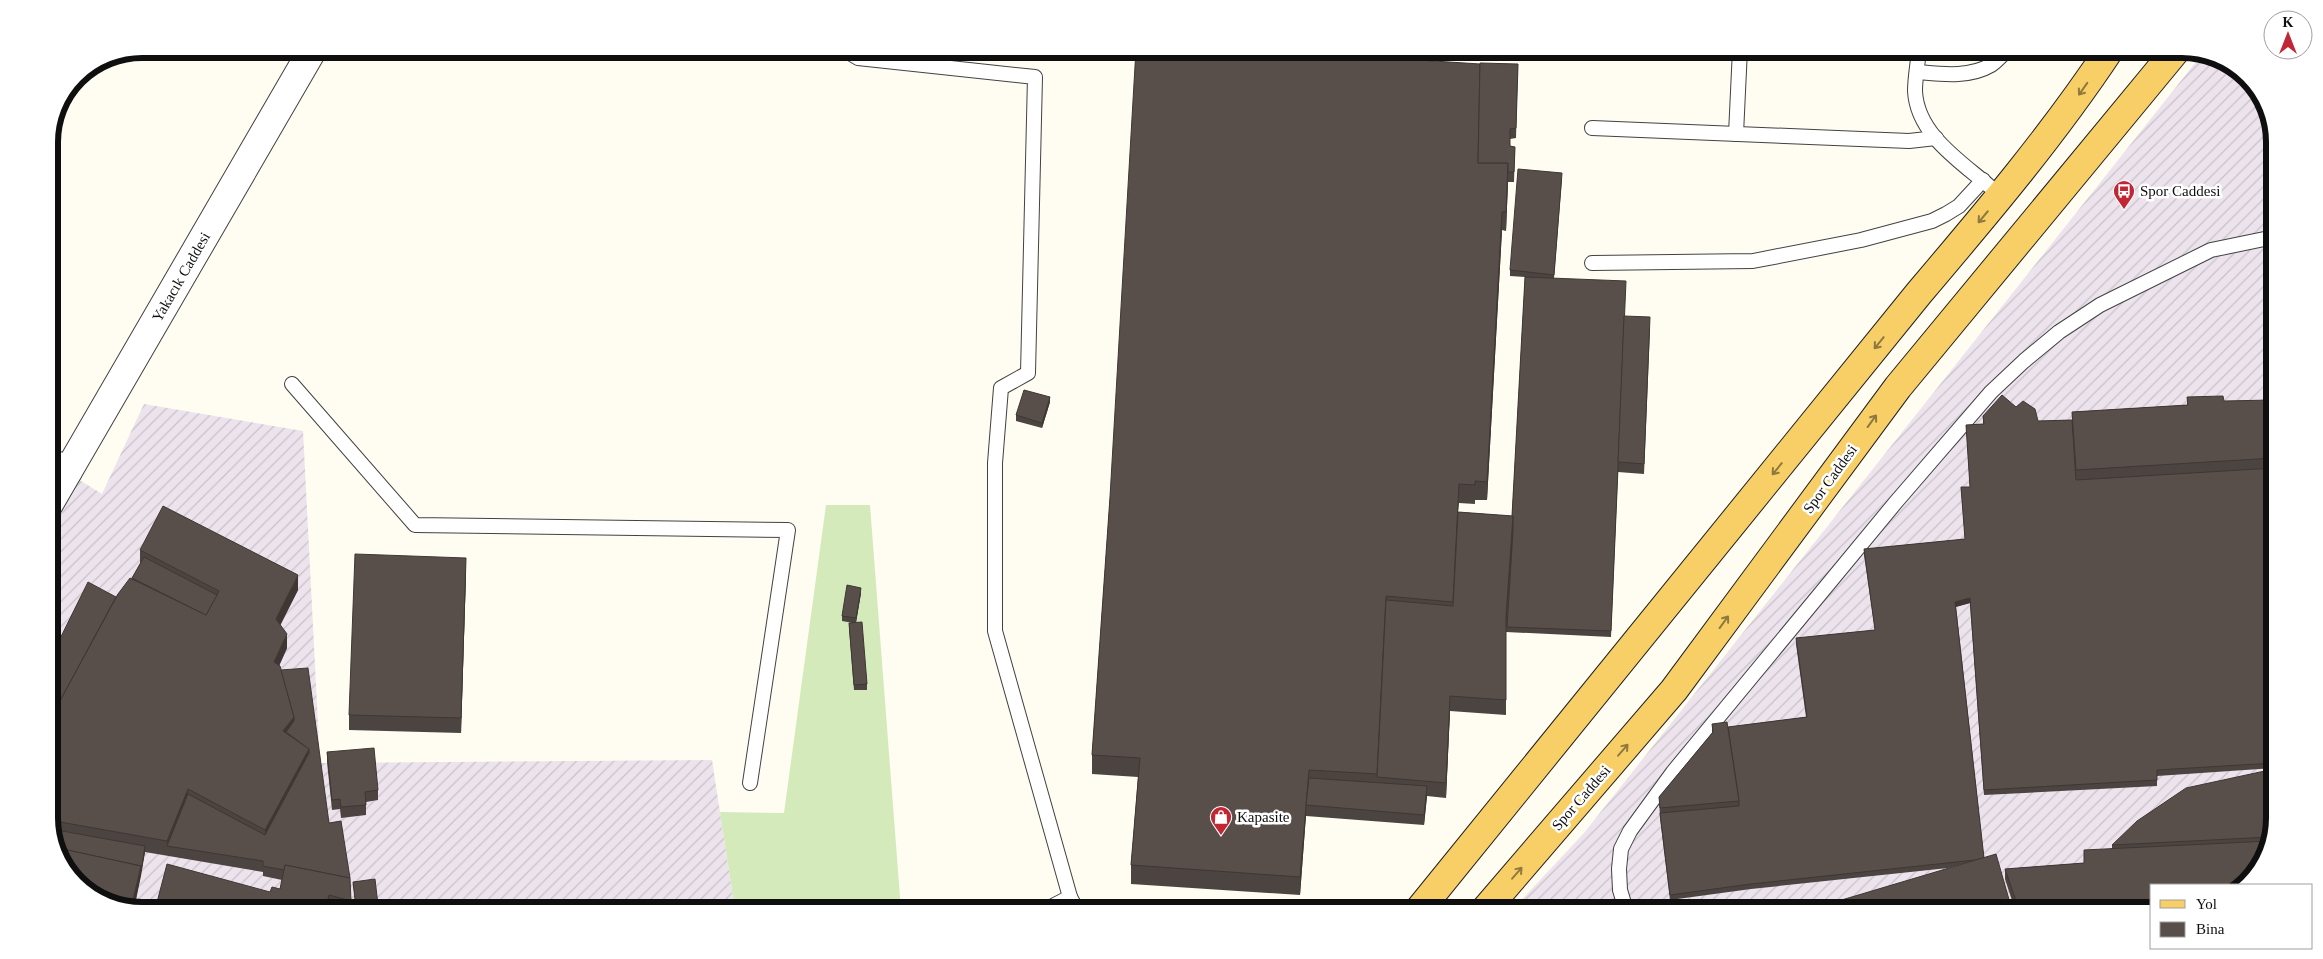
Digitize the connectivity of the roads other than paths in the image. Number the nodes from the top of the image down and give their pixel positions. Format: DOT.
graph roads {
  1 [pos="308,58"];
  2 [pos="858,58"];
  3 [pos="1740,58"];
  4 [pos="1918,58"];
  5 [pos="1999,58"];
  6 [pos="2104,58"];
  7 [pos="2170,58"];
  8 [pos="1917,72"];
  9 [pos="1592,128"];
  10 [pos="1736,134"];
  11 [pos="1936,138"];
  12 [pos="1992,188"];
  13 [pos="2265,239"];
  14 [pos="1592,263"];
  15 [pos="292,384"];
  16 [pos="59,467"];
  17 [pos="750,783"];
  18 [pos="1070,896"];
  19 [pos="1059,902"];
  20 [pos="1073,902"];
  21 [pos="1425,902"];
  22 [pos="1492,902"];
  23 [pos="1624,902"];
  1 -- 16 [label="street, Yakacık Caddesi"];
  2 -- 18 [label="lane"];
  3 -- 10 [label="lane"];
  4 -- 8 [label="lane"];
  5 -- 8 [label="lane"];
  6 -- 12 [label="main road, one-way"];
  22 -- 7 [label="main road, Spor Caddesi, one-way"];
  8 -- 11 [label="lane"];
  9 -- 10 [label="lane"];
  10 -- 11 [label="lane"];
  11 -- 12 [label="lane"];
  12 -- 14 [label="lane"];
  12 -- 21 [label="main road, one-way"];
  13 -- 23 [label="lane"];
  15 -- 17 [label="lane"];
  18 -- 19 [label="lane"];
  18 -- 20 [label="lane"];
}
